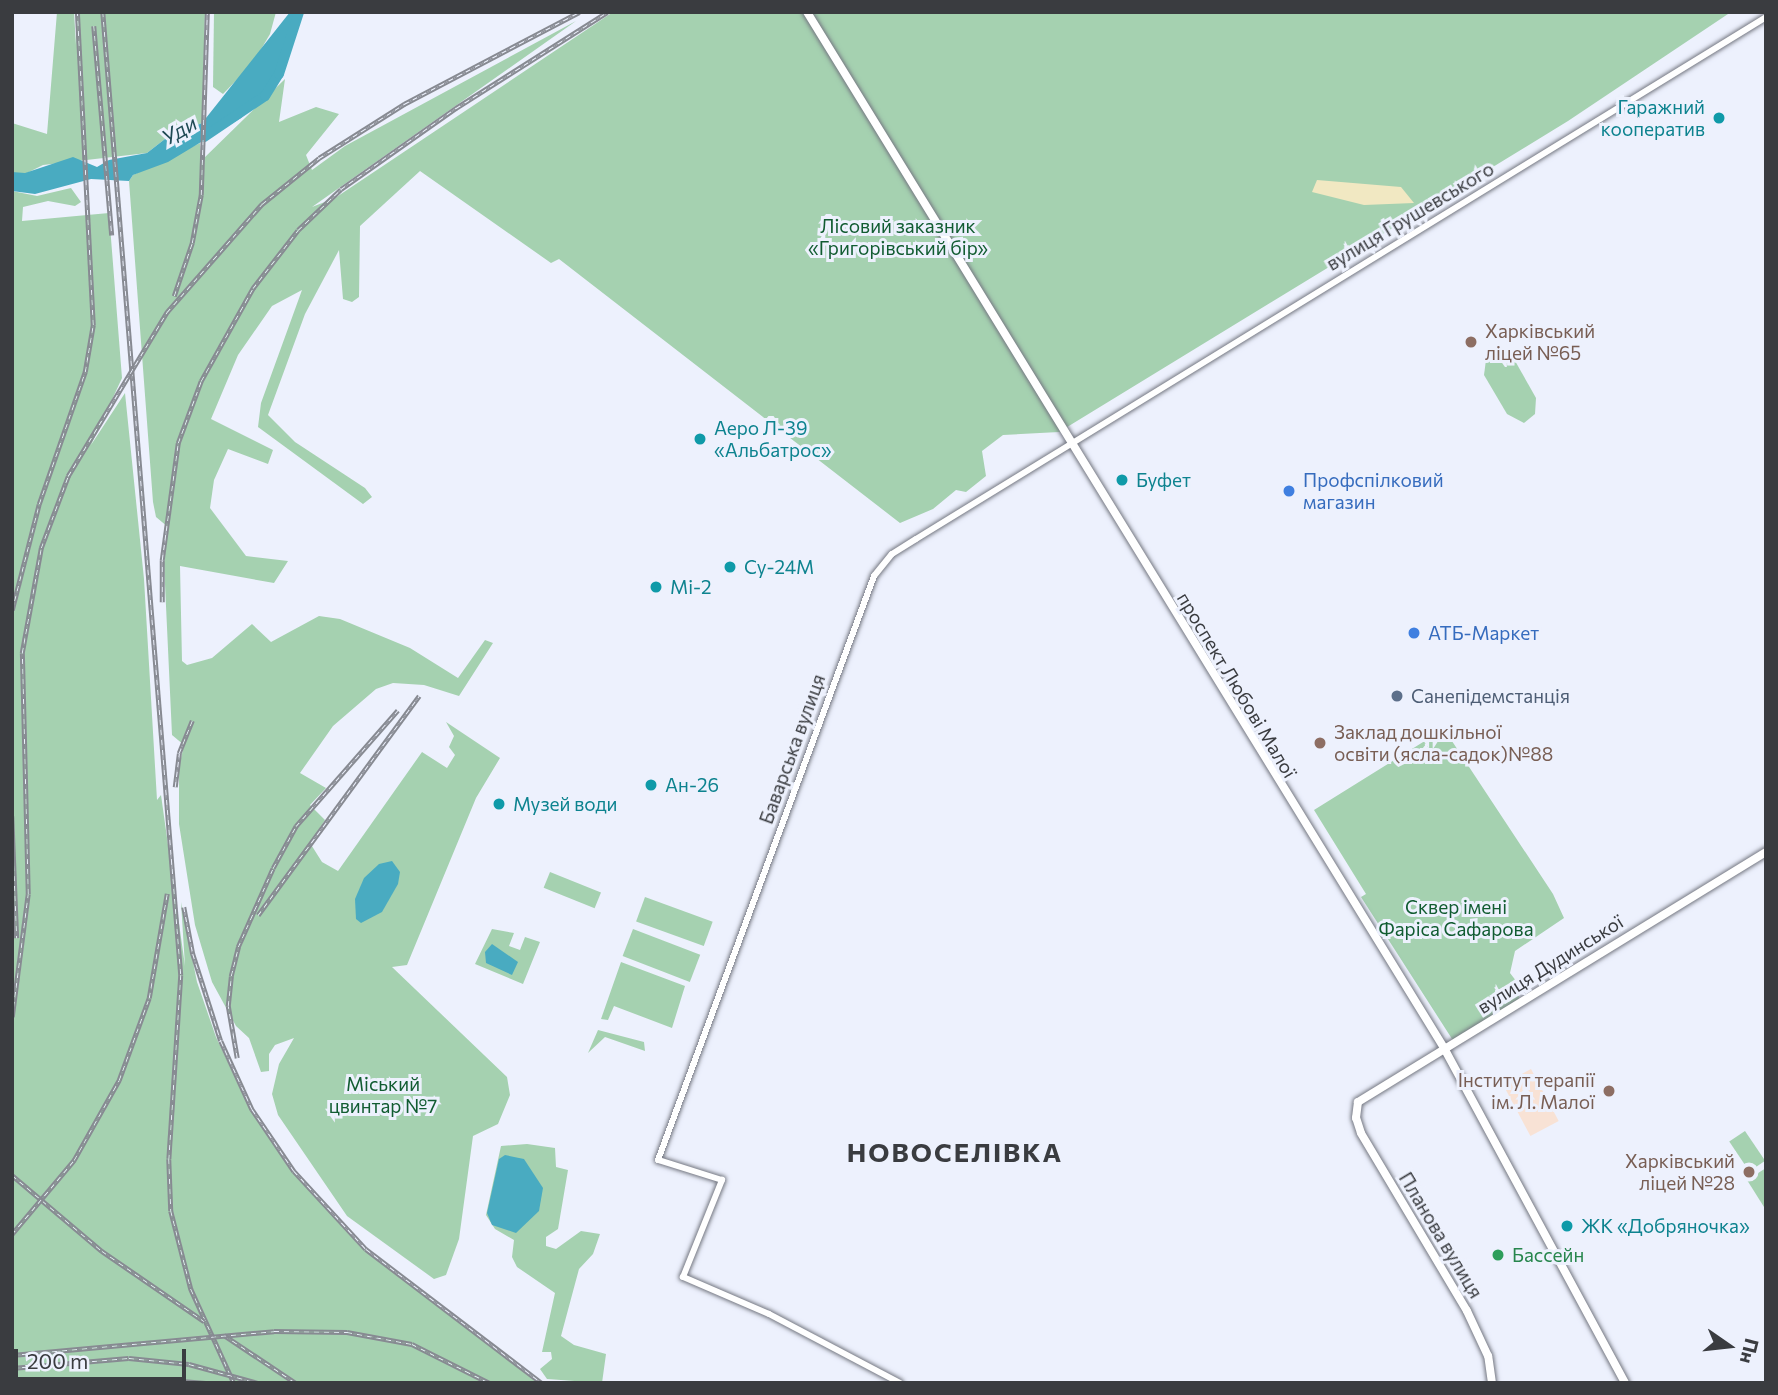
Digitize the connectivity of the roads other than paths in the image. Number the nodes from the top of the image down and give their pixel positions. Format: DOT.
graph roads {
  1 [pos="807,12"];
  2 [pos="1766,18"];
  3 [pos="1072,443"];
  4 [pos="1766,852"];
  5 [pos="1444,1048"];
  6 [pos="1357,1107"];
  7 [pos="900,1383"];
  8 [pos="1493,1383"];
  9 [pos="1625,1383"];
  1 -- 3 [label="main road, проспект Любові Малої"];
  2 -- 3 [label="street, вулиця Грушевського"];
  3 -- 5 [label="main road, проспект Любові Малої"];
  3 -- 7 [label="street, Баварська вулиця"];
  4 -- 5 [label="main road, вулиця Дудинської"];
  5 -- 6 [label="main road, вулиця Дудинської"];
  5 -- 9 [label="main road, проспект Любові Малої"];
  6 -- 8 [label="main road, Планова вулиця"];
}
